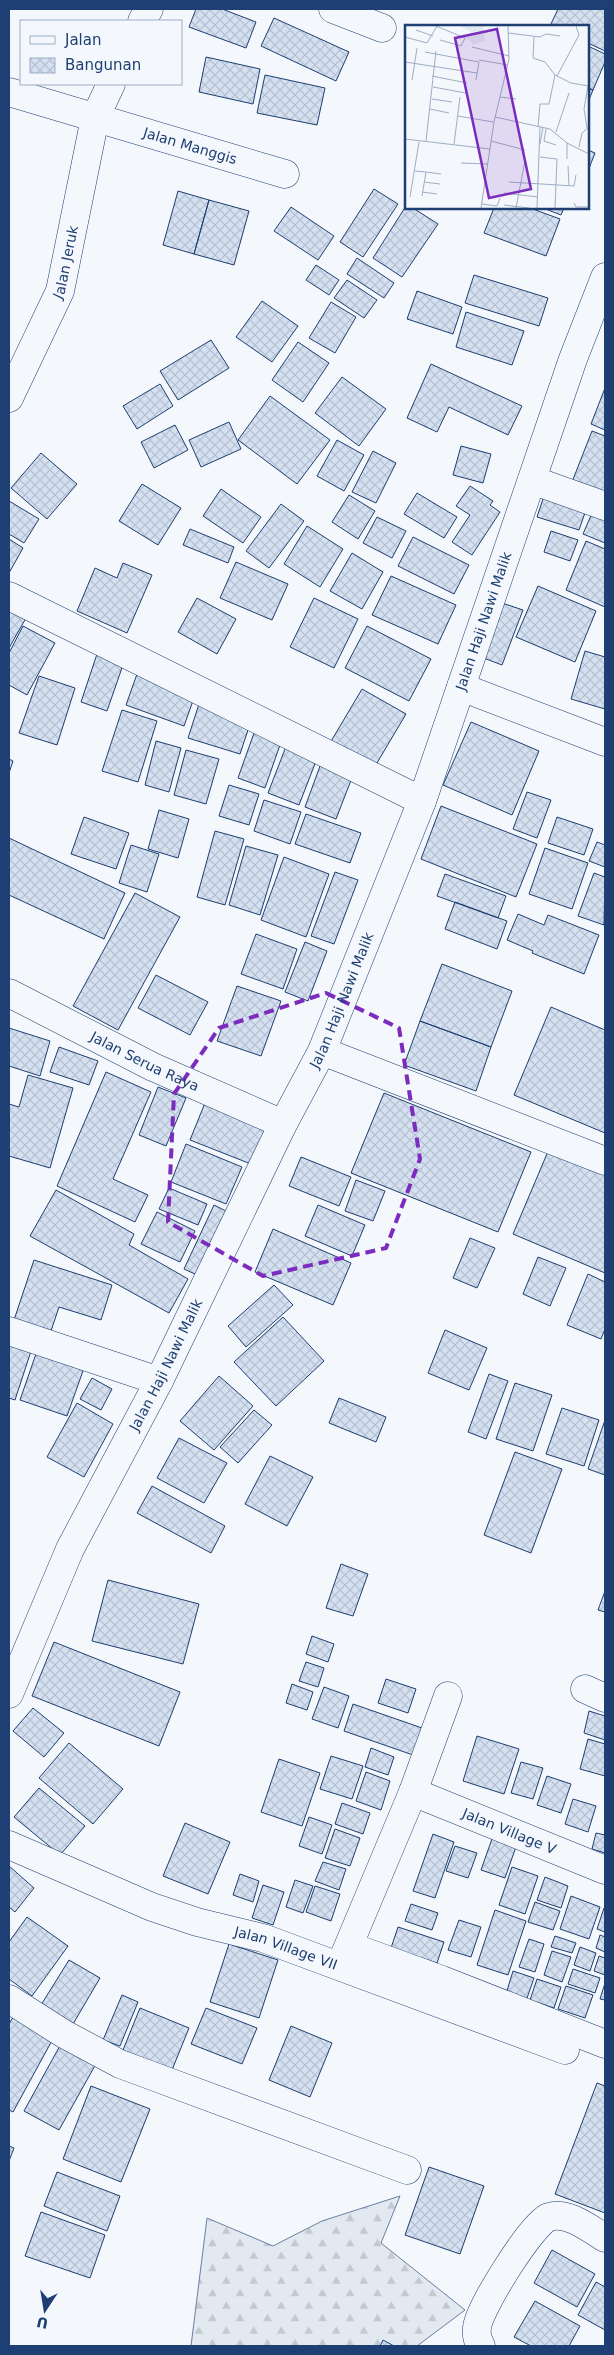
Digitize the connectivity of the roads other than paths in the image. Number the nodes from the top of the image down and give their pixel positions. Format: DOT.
graph roads {
  1 [pos="149,9"];
  2 [pos="333,9"];
  3 [pos="143,20"];
  4 [pos="382,28"];
  5 [pos="111,85"];
  6 [pos="9,92"];
  7 [pos="94,118"];
  8 [pos="285,174"];
  9 [pos="605,276"];
  10 [pos="9,398"];
  11 [pos="532,480"];
  12 [pos="605,506"];
  13 [pos="9,596"];
  14 [pos="461,687"];
  15 [pos="605,742"];
  16 [pos="422,801"];
  17 [pos="9,993"];
  18 [pos="322,1051"];
  19 [pos="283,1124"];
  20 [pos="605,1161"];
  21 [pos="9,1331"];
  22 [pos="159,1382"];
  23 [pos="9,1694"];
  24 [pos="448,1696"];
  25 [pos="412,1792"];
  26 [pos="9,1845"];
  27 [pos="605,1870"];
  28 [pos="344,1956"];
  29 [pos="9,1999"];
  30 [pos="605,2044"];
  31 [pos="565,2050"];
  32 [pos="407,2170"];
  33 [pos="605,2238"];
  34 [pos="481,2346"];
  1 -- 3 [label="street"];
  2 -- 4 [label="street"];
  5 -- 7 [label="street, Jalan Jeruk"];
  6 -- 7 [label="street, Jalan Manggis"];
  7 -- 8 [label="street, Jalan Manggis"];
  7 -- 10 [label="street, Jalan Jeruk"];
  9 -- 11 [label="street, Jalan Haji Nawi Malik"];
  11 -- 12 [label="street"];
  11 -- 14 [label="street, Jalan Haji Nawi Malik"];
  13 -- 16 [label="street"];
  14 -- 15 [label="street"];
  14 -- 16 [label="street, Jalan Haji Nawi Malik"];
  16 -- 18 [label="street, Jalan Haji Nawi Malik"];
  17 -- 19 [label="street, Jalan Serua Raya"];
  18 -- 19 [label="street, Jalan Haji Nawi Malik"];
  18 -- 20 [label="street"];
  19 -- 22 [label="street, Jalan Haji Nawi Malik"];
  21 -- 22 [label="street"];
  22 -- 23 [label="street, Jalan Haji Nawi Malik"];
  24 -- 25 [label="street"];
  25 -- 27 [label="street, Jalan Village V"];
  25 -- 28 [label="street"];
  26 -- 28 [label="street, Jalan Village VII"];
  28 -- 30 [label="street, Jalan Village VII"];
  28 -- 31 [label="street, Jalan Village VII"];
  29 -- 32 [label="street"];
  33 -- 34 [label="street"];
}
